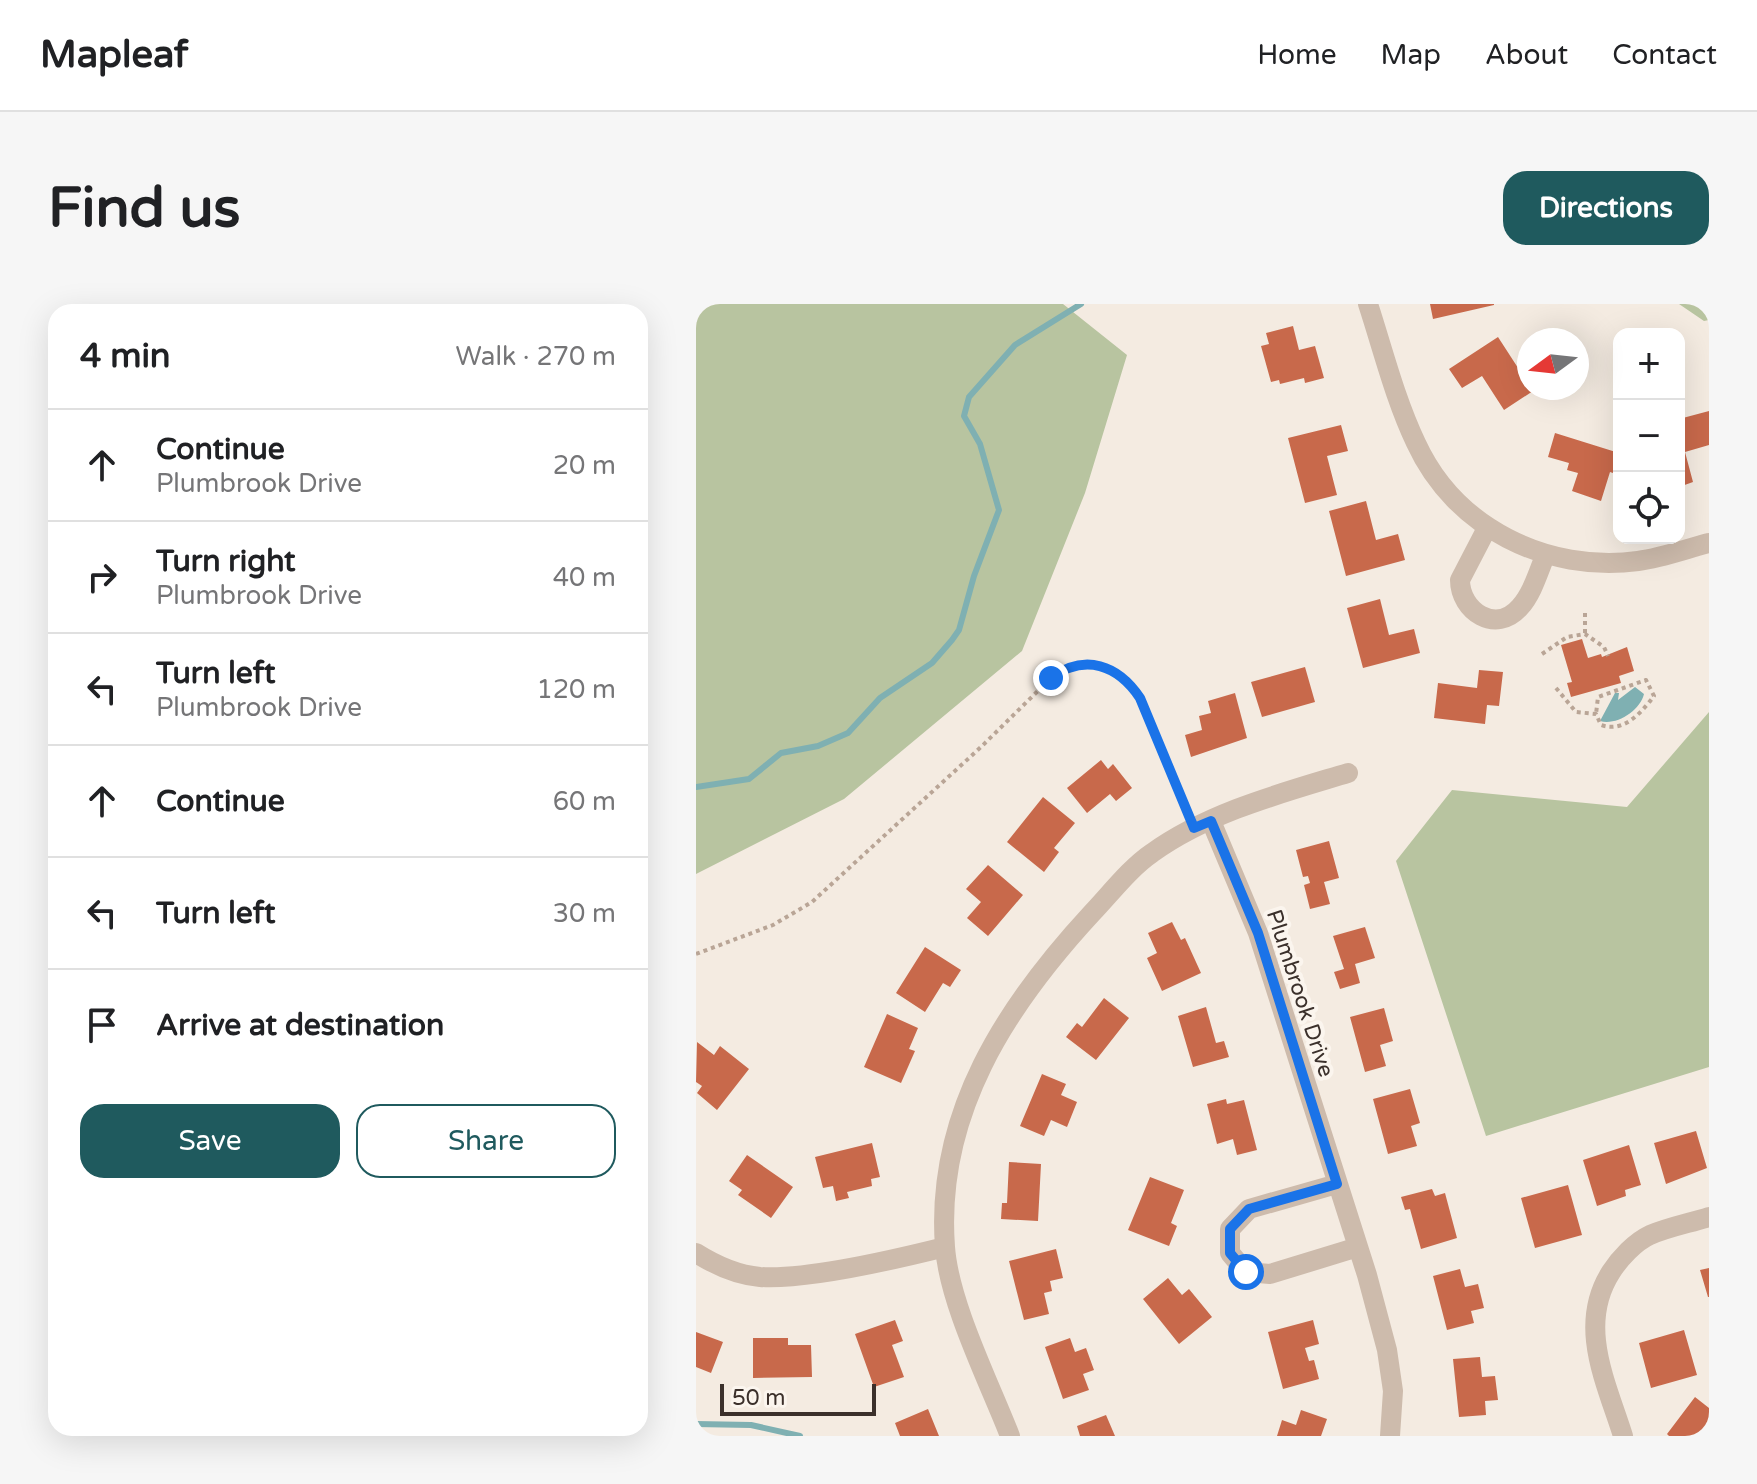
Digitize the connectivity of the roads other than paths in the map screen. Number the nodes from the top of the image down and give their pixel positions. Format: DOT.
graph roads {
  1 [pos="1368,304"];
  2 [pos="1487,528"];
  3 [pos="1709,543"];
  4 [pos="1545,556"];
  5 [pos="1348,773"];
  6 [pos="1202,824"];
  7 [pos="1337,1184"];
  8 [pos="1709,1217"];
  9 [pos="945,1247"];
  10 [pos="1358,1247"];
  11 [pos="696,1253"];
  12 [pos="1010,1436"];
  13 [pos="1390,1436"];
  14 [pos="1623,1436"];
  1 -- 2 [label="street"];
  2 -- 4 [label="street"];
  2 -- 4 [label="street"];
  3 -- 4 [label="street"];
  5 -- 6 [label="street"];
  6 -- 7 [label="street, Plumbrook Drive"];
  6 -- 9 [label="street"];
  7 -- 10 [label="street, Plumbrook Drive"];
  7 -- 10 [label="street"];
  8 -- 14 [label="street"];
  9 -- 11 [label="street"];
  9 -- 12 [label="street"];
  10 -- 13 [label="street, Plumbrook Drive"];
}
